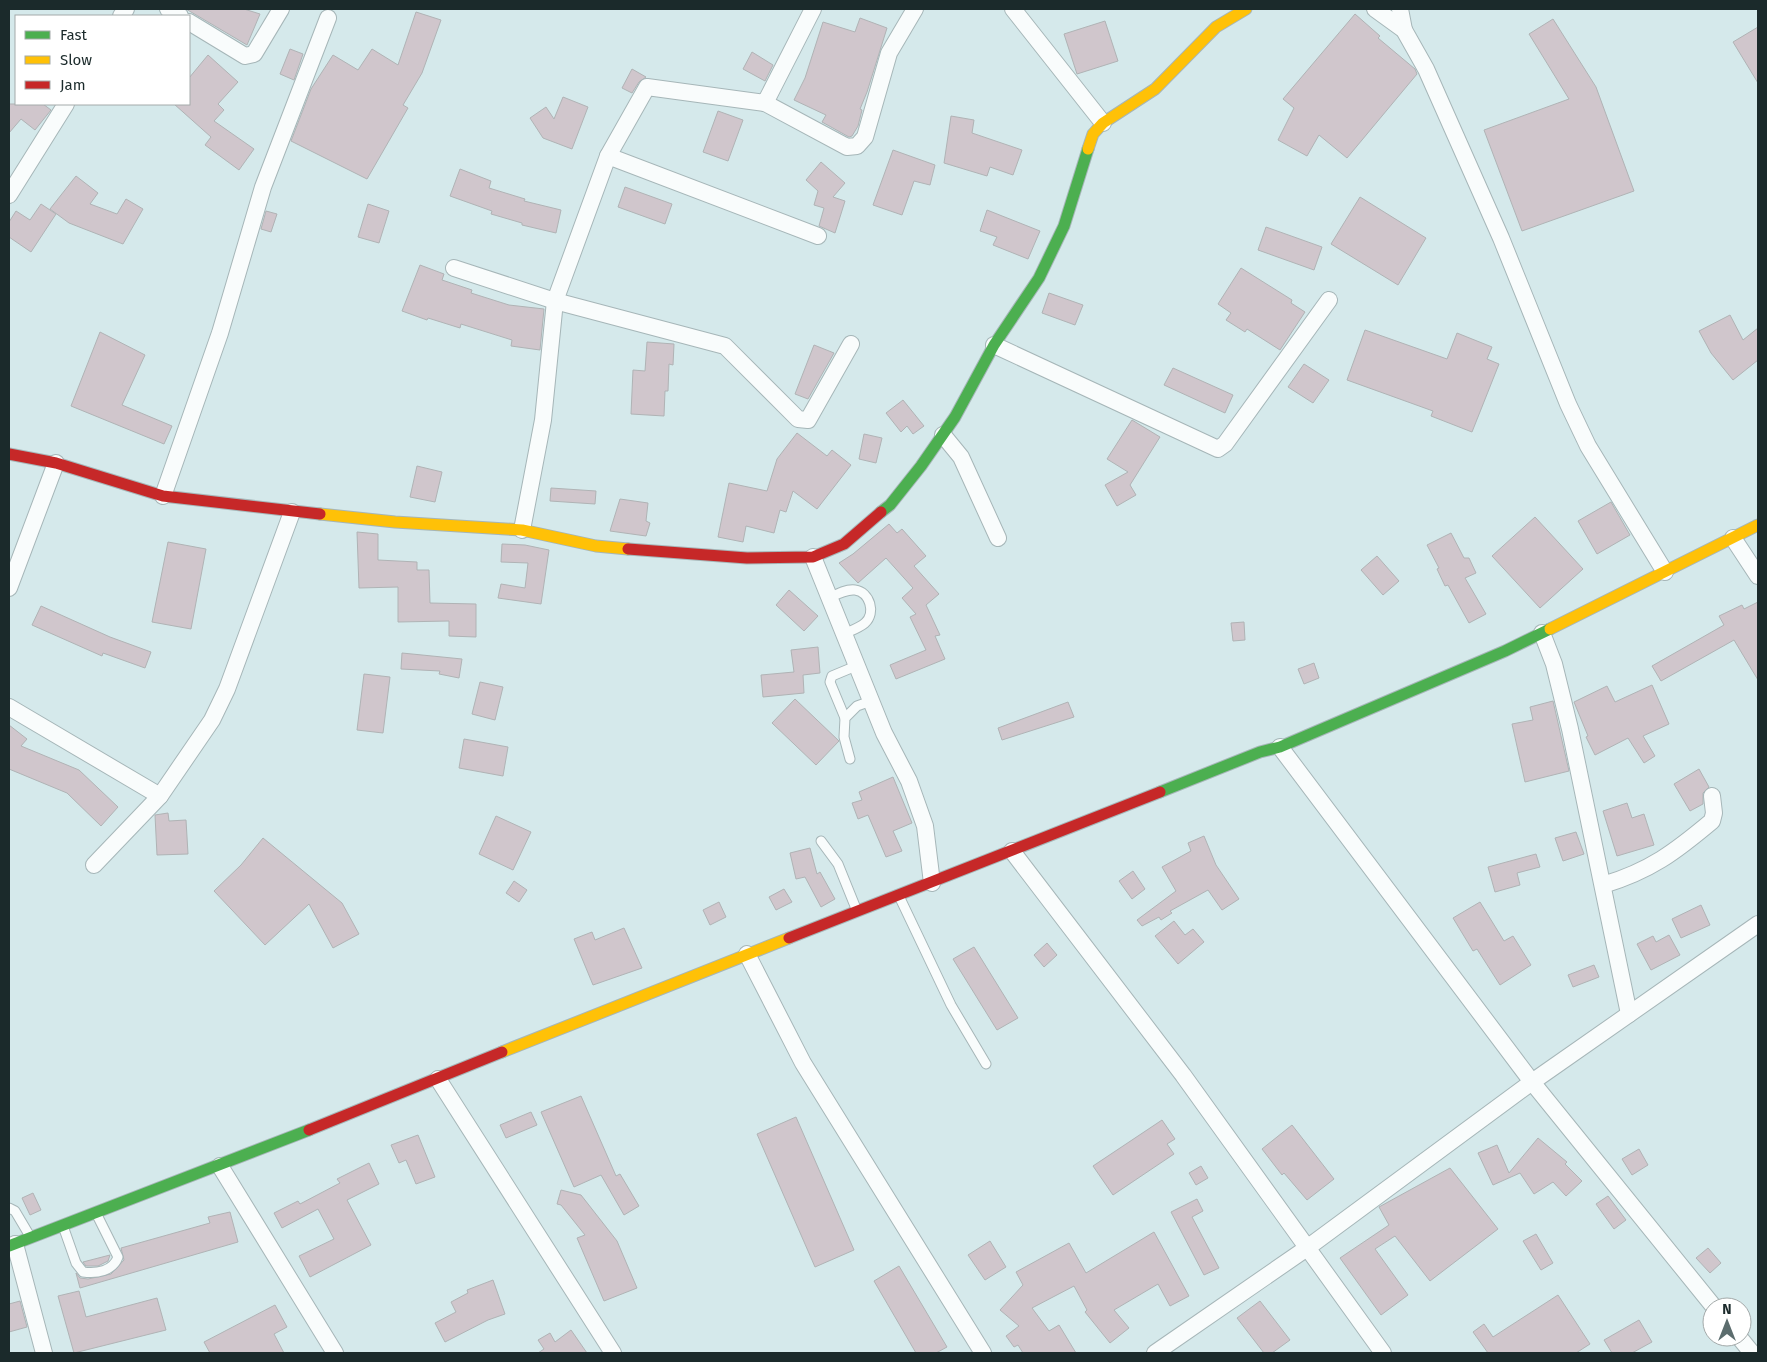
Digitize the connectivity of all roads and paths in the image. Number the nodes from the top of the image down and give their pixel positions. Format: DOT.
graph roads {
  1 [pos="281,9"];
  2 [pos="813,9"];
  3 [pos="915,9"];
  4 [pos="1013,9"];
  5 [pos="1246,9"];
  6 [pos="1375,9"];
  7 [pos="1400,9"];
  8 [pos="328,18"];
  9 [pos="190,23"];
  10 [pos="1404,30"];
  11 [pos="765,103"];
  12 [pos="65,105"];
  13 [pos="1103,123"];
  14 [pos="608,156"];
  15 [pos="9,195"];
  16 [pos="818,236"];
  17 [pos="454,268"];
  18 [pos="1329,300"];
  19 [pos="555,301"];
  20 [pos="852,344"];
  21 [pos="994,345"];
  22 [pos="943,435"];
  23 [pos="9,454"];
  24 [pos="56,463"];
  25 [pos="163,496"];
  26 [pos="292,512"];
  27 [pos="1758,525"];
  28 [pos="522,530"];
  29 [pos="998,538"];
  30 [pos="1733,538"];
  31 [pos="813,557"];
  32 [pos="1665,572"];
  33 [pos="1758,576"];
  34 [pos="9,588"];
  35 [pos="829,598"];
  36 [pos="1542,633"];
  37 [pos="844,634"];
  38 [pos="856,666"];
  39 [pos="871,701"];
  40 [pos="9,706"];
  41 [pos="845,718"];
  42 [pos="1280,747"];
  43 [pos="850,759"];
  44 [pos="160,796"];
  45 [pos="1712,796"];
  46 [pos="821,841"];
  47 [pos="1012,851"];
  48 [pos="94,865"];
  49 [pos="932,883"];
  50 [pos="1603,885"];
  51 [pos="898,896"];
  52 [pos="858,911"];
  53 [pos="1758,924"];
  54 [pos="747,954"];
  55 [pos="1629,1014"];
  56 [pos="986,1064"];
  57 [pos="438,1079"];
  58 [pos="1532,1082"];
  59 [pos="220,1166"];
  60 [pos="9,1208"];
  61 [pos="96,1213"];
  62 [pos="62,1226"];
  63 [pos="31,1238"];
  64 [pos="12,1245"];
  65 [pos="1307,1248"];
  66 [pos="1706,1297"];
  67 [pos="44,1353"];
  68 [pos="336,1353"];
  69 [pos="612,1353"];
  70 [pos="984,1353"];
  71 [pos="1154,1353"];
  72 [pos="1383,1353"];
  1 -- 9 [label="street"];
  2 -- 11 [label="street"];
  3 -- 11 [label="street"];
  4 -- 13 [label="street"];
  5 -- 13 [label="main road"];
  6 -- 10 [label="street"];
  7 -- 10 [label="street"];
  8 -- 25 [label="street"];
  10 -- 32 [label="street"];
  11 -- 14 [label="street"];
  12 -- 15 [label="street"];
  13 -- 21 [label="main road"];
  14 -- 16 [label="street"];
  14 -- 19 [label="street"];
  17 -- 19 [label="street"];
  18 -- 21 [label="street"];
  19 -- 20 [label="street"];
  19 -- 28 [label="street"];
  21 -- 22 [label="main road"];
  22 -- 29 [label="street"];
  22 -- 31 [label="main road"];
  23 -- 24 [label="main road"];
  24 -- 25 [label="main road"];
  24 -- 34 [label="street"];
  25 -- 26 [label="main road"];
  26 -- 28 [label="main road"];
  26 -- 44 [label="street"];
  27 -- 30 [label="main road"];
  28 -- 31 [label="main road"];
  30 -- 32 [label="main road"];
  30 -- 33 [label="street"];
  31 -- 35 [label="street"];
  32 -- 36 [label="main road"];
  35 -- 37 [label="street"];
  35 -- 37 [label="lane"];
  36 -- 42 [label="main road"];
  36 -- 50 [label="street"];
  37 -- 38 [label="street"];
  38 -- 39 [label="street"];
  38 -- 41 [label="lane"];
  39 -- 41 [label="lane"];
  39 -- 49 [label="street"];
  40 -- 44 [label="street"];
  41 -- 43 [label="lane"];
  42 -- 47 [label="main road"];
  42 -- 58 [label="street"];
  44 -- 48 [label="street"];
  45 -- 50 [label="street"];
  46 -- 52 [label="lane"];
  47 -- 49 [label="main road"];
  47 -- 65 [label="street"];
  49 -- 51 [label="main road"];
  50 -- 55 [label="street"];
  51 -- 52 [label="main road"];
  51 -- 56 [label="lane"];
  52 -- 54 [label="main road"];
  53 -- 55 [label="street"];
  54 -- 57 [label="main road"];
  54 -- 70 [label="street"];
  55 -- 58 [label="street"];
  57 -- 59 [label="main road"];
  57 -- 69 [label="street"];
  58 -- 65 [label="street"];
  58 -- 66 [label="street"];
  59 -- 61 [label="main road"];
  59 -- 68 [label="street"];
  60 -- 63 [label="lane"];
  61 -- 62 [label="main road"];
  61 -- 62 [label="lane"];
  62 -- 63 [label="main road"];
  63 -- 64 [label="main road"];
  64 -- 67 [label="street"];
  65 -- 71 [label="street"];
  65 -- 72 [label="street"];
}
